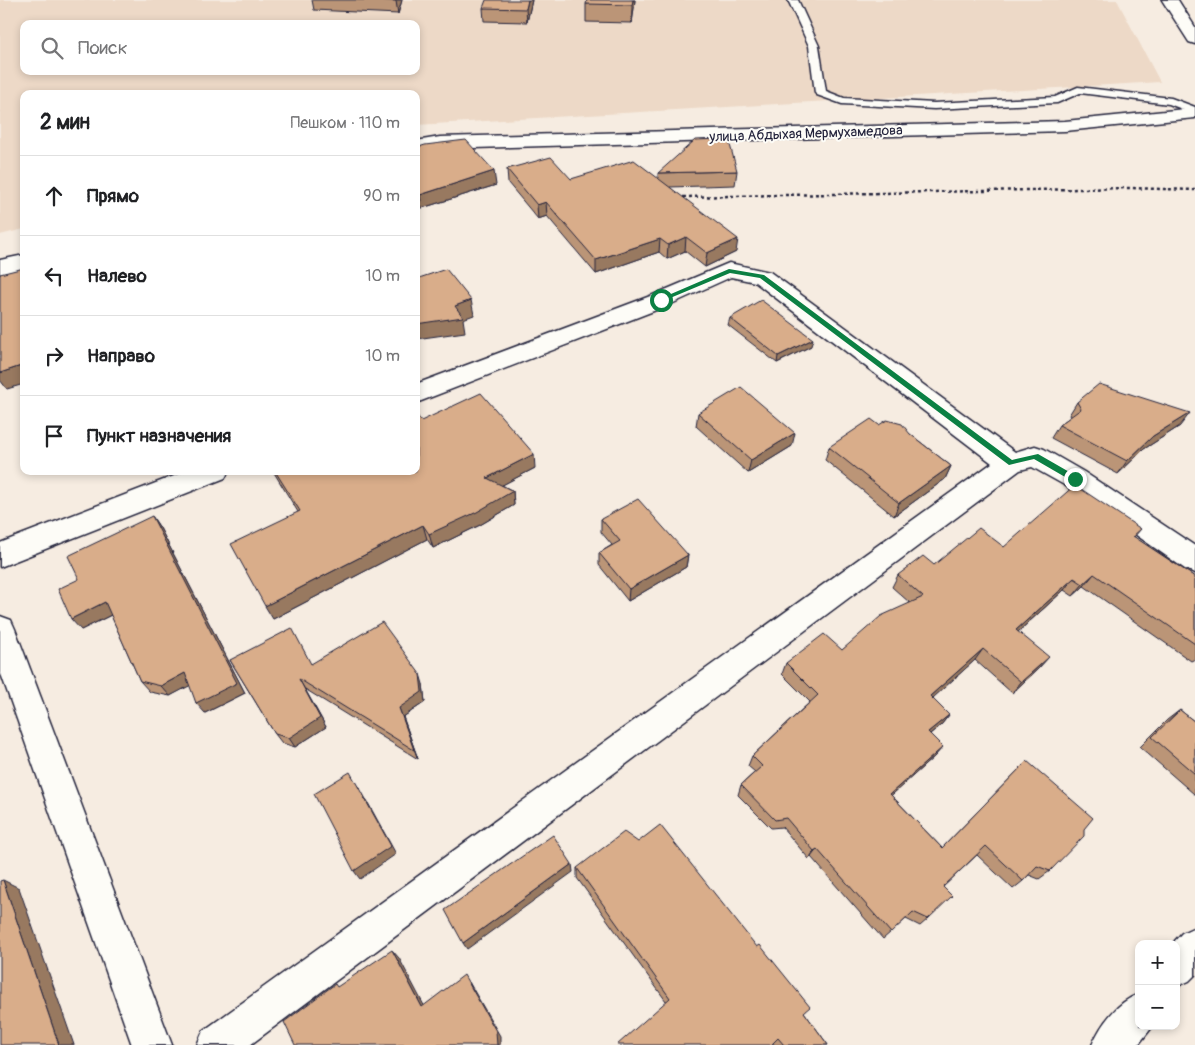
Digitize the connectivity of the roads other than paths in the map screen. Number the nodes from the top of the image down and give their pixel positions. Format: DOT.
graph roads {
  1 [pos="793,0"];
  2 [pos="1170,0"];
  3 [pos="1195,39"];
  4 [pos="1195,112"];
  5 [pos="420,147"];
  6 [pos="20,263"];
  7 [pos="0,267"];
  8 [pos="420,392"];
  9 [pos="1011,463"];
  10 [pos="206,475"];
  11 [pos="0,555"];
  12 [pos="1195,561"];
  13 [pos="0,630"];
  14 [pos="1195,946"];
  15 [pos="1180,963"];
  16 [pos="1135,1018"];
  17 [pos="152,1045"];
  18 [pos="217,1045"];
  19 [pos="1112,1045"];
  1 -- 4 [label="lane"];
  2 -- 3 [label="street"];
  4 -- 5 [label="street, улица Абдыхая Мермухамедова"];
  6 -- 7 [label="street"];
  8 -- 9 [label="street"];
  9 -- 12 [label="street"];
  9 -- 18 [label="street"];
  10 -- 11 [label="street"];
  13 -- 17 [label="street"];
  14 -- 15 [label="street"];
  16 -- 19 [label="street"];
}
